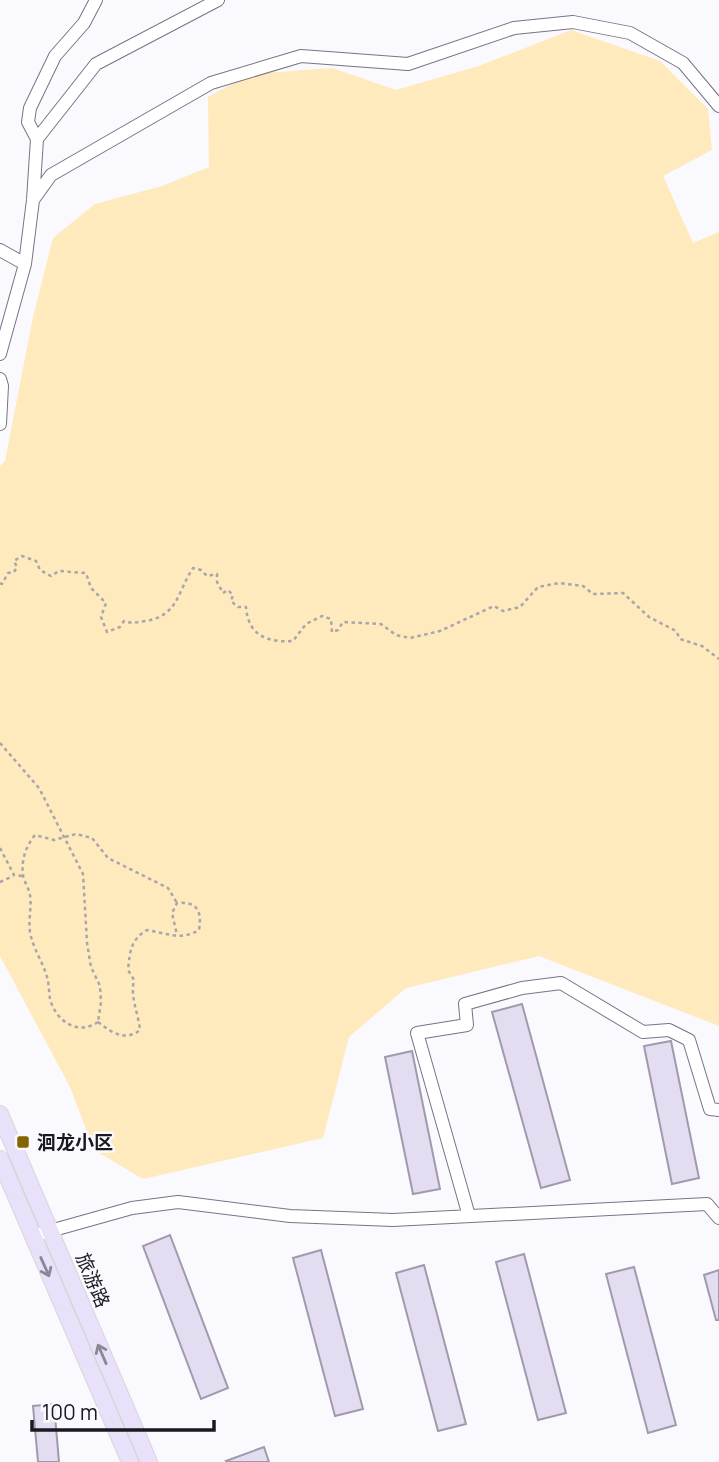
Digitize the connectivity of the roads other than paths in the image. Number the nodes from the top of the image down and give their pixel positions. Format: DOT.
graph roads {
  1 [pos="96,0"];
  2 [pos="218,0"];
  3 [pos="719,106"];
  4 [pos="37,139"];
  5 [pos="33,200"];
  6 [pos="0,250"];
  7 [pos="25,264"];
  8 [pos="0,354"];
  9 [pos="0,379"];
  10 [pos="0,424"];
  11 [pos="719,1110"];
  12 [pos="0,1114"];
  13 [pos="0,1159"];
  14 [pos="469,1216"];
  15 [pos="719,1218"];
  16 [pos="49,1230"];
  17 [pos="32,1236"];
  18 [pos="130,1462"];
  19 [pos="149,1462"];
  1 -- 4 [label="street"];
  2 -- 4 [label="street"];
  3 -- 5 [label="street"];
  4 -- 5 [label="street"];
  5 -- 7 [label="street"];
  6 -- 7 [label="street"];
  7 -- 8 [label="street"];
  9 -- 10 [label="street"];
  11 -- 14 [label="street"];
  12 -- 16 [label="main road, 旅游路"];
  13 -- 17 [label="main road, 旅游路"];
  14 -- 15 [label="street"];
  14 -- 16 [label="street"];
  16 -- 17 [label="street"];
  19 -- 16 [label="main road, 旅游路, one-way"];
  17 -- 18 [label="main road, 旅游路, one-way"];
}
